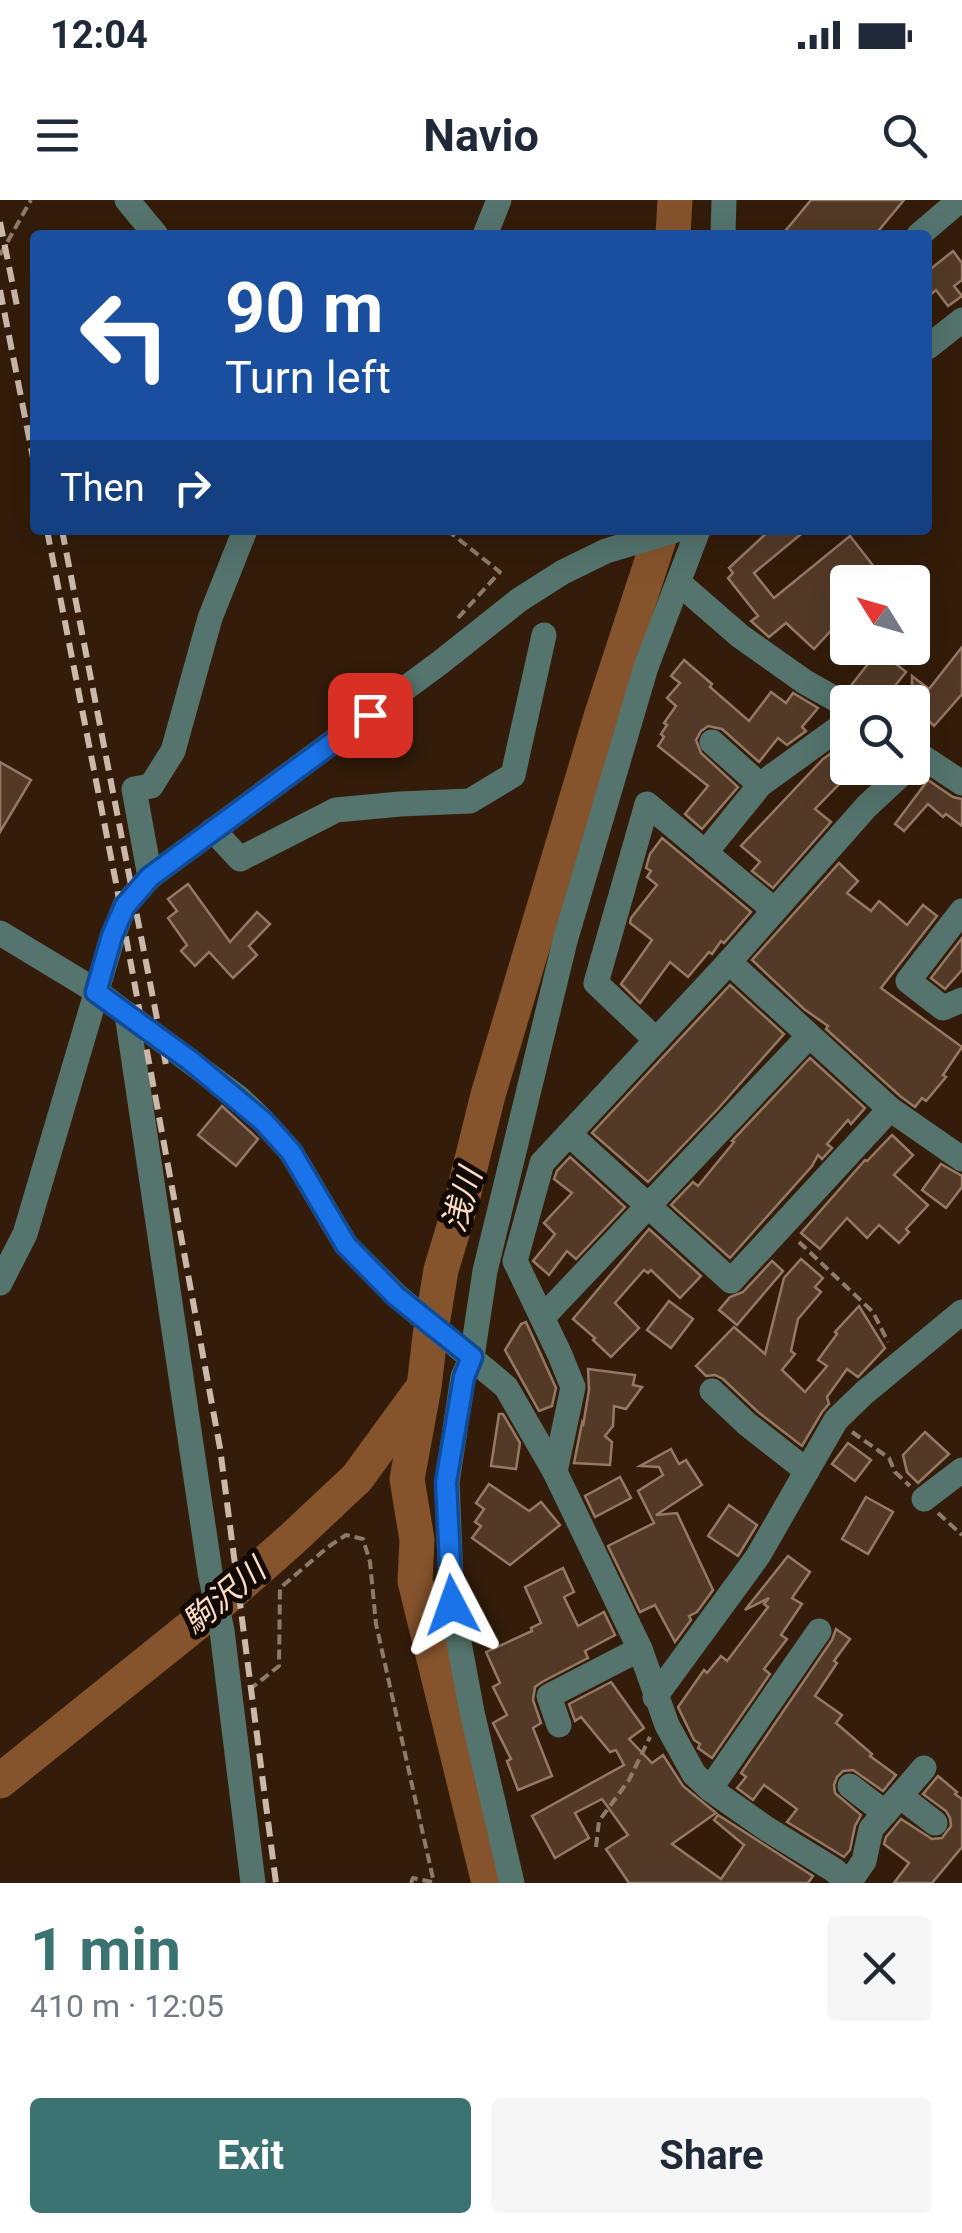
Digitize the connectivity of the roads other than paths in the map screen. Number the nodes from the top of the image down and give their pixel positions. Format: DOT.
graph roads {
  1 [pos="126,200"];
  2 [pos="498,200"];
  3 [pos="724,200"];
  4 [pos="960,200"];
  5 [pos="152,230"];
  6 [pos="487,230"];
  7 [pos="723,230"];
  8 [pos="925,230"];
  9 [pos="962,320"];
  10 [pos="932,344"];
  11 [pos="244,535"];
  12 [pos="658,535"];
  13 [pos="696,535"];
  14 [pos="679,583"];
  15 [pos="544,635"];
  16 [pos="830,696"];
  17 [pos="830,734"];
  18 [pos="712,742"];
  19 [pos="930,767"];
  20 [pos="962,783"];
  21 [pos="888,785"];
  22 [pos="760,786"];
  23 [pos="214,830"];
  24 [pos="706,853"];
  25 [pos="150,877"];
  26 [pos="773,909"];
  27 [pos="962,911"];
  28 [pos="0,933"];
  29 [pos="729,962"];
  30 [pos="96,992"];
  31 [pos="962,1000"];
  32 [pos="126,1014"];
  33 [pos="810,1036"];
  34 [pos="656,1039"];
  35 [pos="890,1110"];
  36 [pos="569,1134"];
  37 [pos="962,1159"];
  38 [pos="648,1208"];
  39 [pos="0,1283"];
  40 [pos="962,1312"];
  41 [pos="542,1317"];
  42 [pos="472,1357"];
  43 [pos="712,1391"];
  44 [pos="962,1470"];
  45 [pos="807,1471"];
  46 [pos="555,1472"];
  47 [pos="924,1499"];
  48 [pos="819,1631"];
  49 [pos="640,1650"];
  50 [pos="655,1698"];
  51 [pos="560,1725"];
  52 [pos="924,1768"];
  53 [pos="850,1786"];
  54 [pos="710,1789"];
  55 [pos="892,1804"];
  56 [pos="935,1823"];
  57 [pos="254,1883"];
  58 [pos="512,1883"];
  59 [pos="848,1883"];
  1 -- 5 [label="street"];
  2 -- 6 [label="street"];
  3 -- 7 [label="street"];
  4 -- 8 [label="street"];
  9 -- 10 [label="street"];
  11 -- 25 [label="street"];
  12 -- 23 [label="street"];
  13 -- 14 [label="street"];
  14 -- 16 [label="street"];
  14 -- 42 [label="street"];
  15 -- 23 [label="street"];
  17 -- 22 [label="street"];
  18 -- 22 [label="street"];
  19 -- 20 [label="street"];
  21 -- 26 [label="street"];
  22 -- 24 [label="street"];
  23 -- 25 [label="street"];
  24 -- 26 [label="street"];
  24 -- 34 [label="street"];
  25 -- 30 [label="street"];
  26 -- 29 [label="street"];
  27 -- 31 [label="street"];
  28 -- 30 [label="street"];
  29 -- 33 [label="street"];
  29 -- 34 [label="street"];
  30 -- 32 [label="street"];
  30 -- 39 [label="street"];
  32 -- 42 [label="street"];
  32 -- 57 [label="street"];
  33 -- 35 [label="street"];
  33 -- 38 [label="street"];
  34 -- 36 [label="street"];
  35 -- 37 [label="street"];
  35 -- 38 [label="street"];
  36 -- 38 [label="street"];
  36 -- 41 [label="street"];
  38 -- 41 [label="street"];
  40 -- 45 [label="street"];
  41 -- 46 [label="street"];
  42 -- 46 [label="street"];
  42 -- 58 [label="street"];
  43 -- 45 [label="street"];
  44 -- 47 [label="street"];
  45 -- 50 [label="street"];
  46 -- 49 [label="street"];
  48 -- 54 [label="street"];
  49 -- 50 [label="street"];
  49 -- 51 [label="street"];
  50 -- 54 [label="street"];
  52 -- 55 [label="street"];
  53 -- 55 [label="street"];
  54 -- 59 [label="street"];
  55 -- 56 [label="street"];
  55 -- 59 [label="street"];
}
